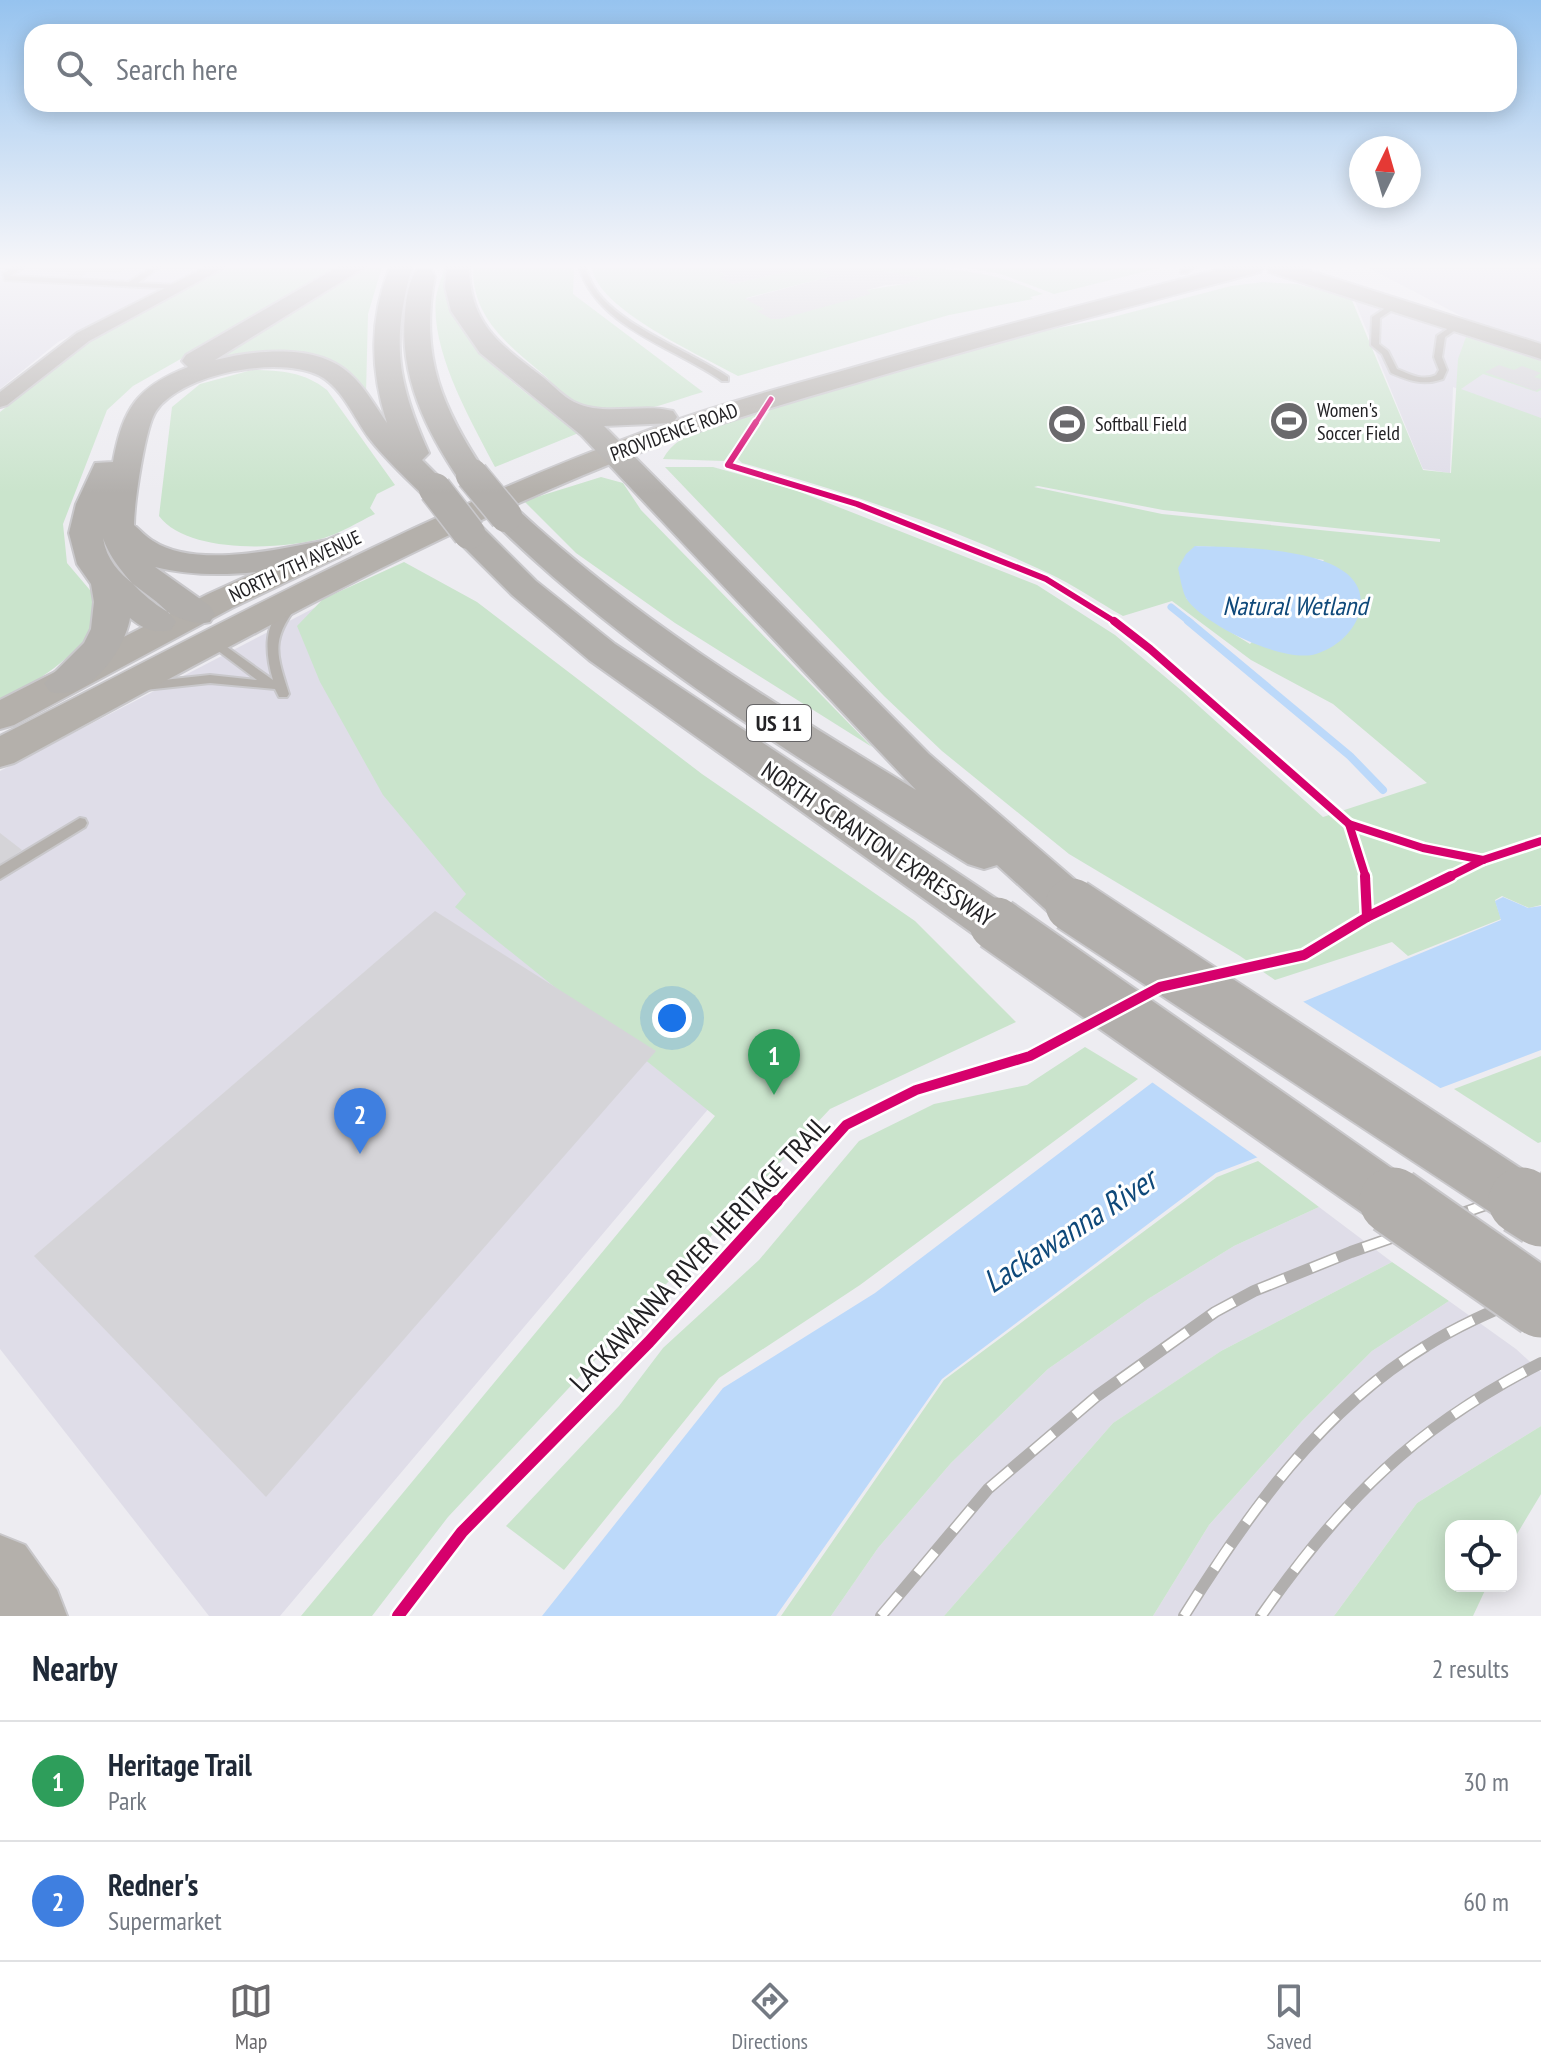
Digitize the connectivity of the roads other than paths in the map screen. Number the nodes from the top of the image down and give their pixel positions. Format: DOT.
graph roads {
  1 [pos="76,342"];
  2 [pos="227,342"];
  3 [pos="386,342"];
  4 [pos="416,342"];
  5 [pos="485,342"];
  6 [pos="665,342"];
  7 [pos="903,342"];
  8 [pos="964,342"];
  9 [pos="1375,342"];
  10 [pos="1440,342"];
  11 [pos="1511,342"];
  12 [pos="1541,352"];
  13 [pos="725,379"];
  14 [pos="0,401"];
  15 [pos="566,409"];
  16 [pos="663,417"];
  17 [pos="607,446"];
  18 [pos="435,489"];
  19 [pos="117,523"];
  20 [pos="327,550"];
  21 [pos="109,584"];
  22 [pos="300,595"];
  23 [pos="192,628"];
  24 [pos="64,683"];
  25 [pos="278,690"];
  26 [pos="110,695"];
  27 [pos="0,716"];
  28 [pos="0,753"];
  29 [pos="80,823"];
  30 [pos="0,873"];
  31 [pos="1072,905"];
  32 [pos="1541,1213"];
  33 [pos="1541,1304"];
  34 [pos="0,1570"];
  35 [pos="31,1616"];
  1 -- 14 [label="street"];
  2 -- 21 [label="highway"];
  3 -- 18 [label="highway, NORTH SCRANTON EXPRESSWAY / US 11"];
  4 -- 31 [label="highway, NORTH SCRANTON EXPRESSWAY / US 11, bridge"];
  5 -- 15 [label="highway"];
  6 -- 13 [label="lane"];
  7 -- 16 [label="main road, PROVIDENCE ROAD"];
  8 -- 17 [label="main road, PROVIDENCE ROAD"];
  9 -- 10 [label="lane"];
  11 -- 12 [label="main road"];
  15 -- 16 [label="highway"];
  15 -- 17 [label="highway"];
  16 -- 17 [label="main road, PROVIDENCE ROAD"];
  17 -- 20 [label="main road, NORTH 7TH AVENUE"];
  17 -- 22 [label="main road, PROVIDENCE ROAD"];
  17 -- 31 [label="highway"];
  18 -- 19 [label="highway"];
  18 -- 33 [label="highway, NORTH SCRANTON EXPRESSWAY / US 11, bridge"];
  19 -- 20 [label="highway"];
  19 -- 23 [label="highway"];
  20 -- 23 [label="main road, NORTH 7TH AVENUE"];
  21 -- 23 [label="highway"];
  21 -- 24 [label="highway"];
  22 -- 23 [label="main road, PROVIDENCE ROAD"];
  22 -- 25 [label="lane"];
  23 -- 24 [label="main road, NORTH 7TH AVENUE"];
  23 -- 25 [label="lane"];
  23 -- 26 [label="main road, NORTH 7TH AVENUE"];
  24 -- 27 [label="main road, NORTH 7TH AVENUE"];
  25 -- 26 [label="lane"];
  26 -- 28 [label="main road, NORTH 7TH AVENUE"];
  29 -- 30 [label="lane"];
  31 -- 32 [label="highway, NORTH SCRANTON EXPRESSWAY / US 11, bridge"];
  34 -- 35 [label="main road"];
}
